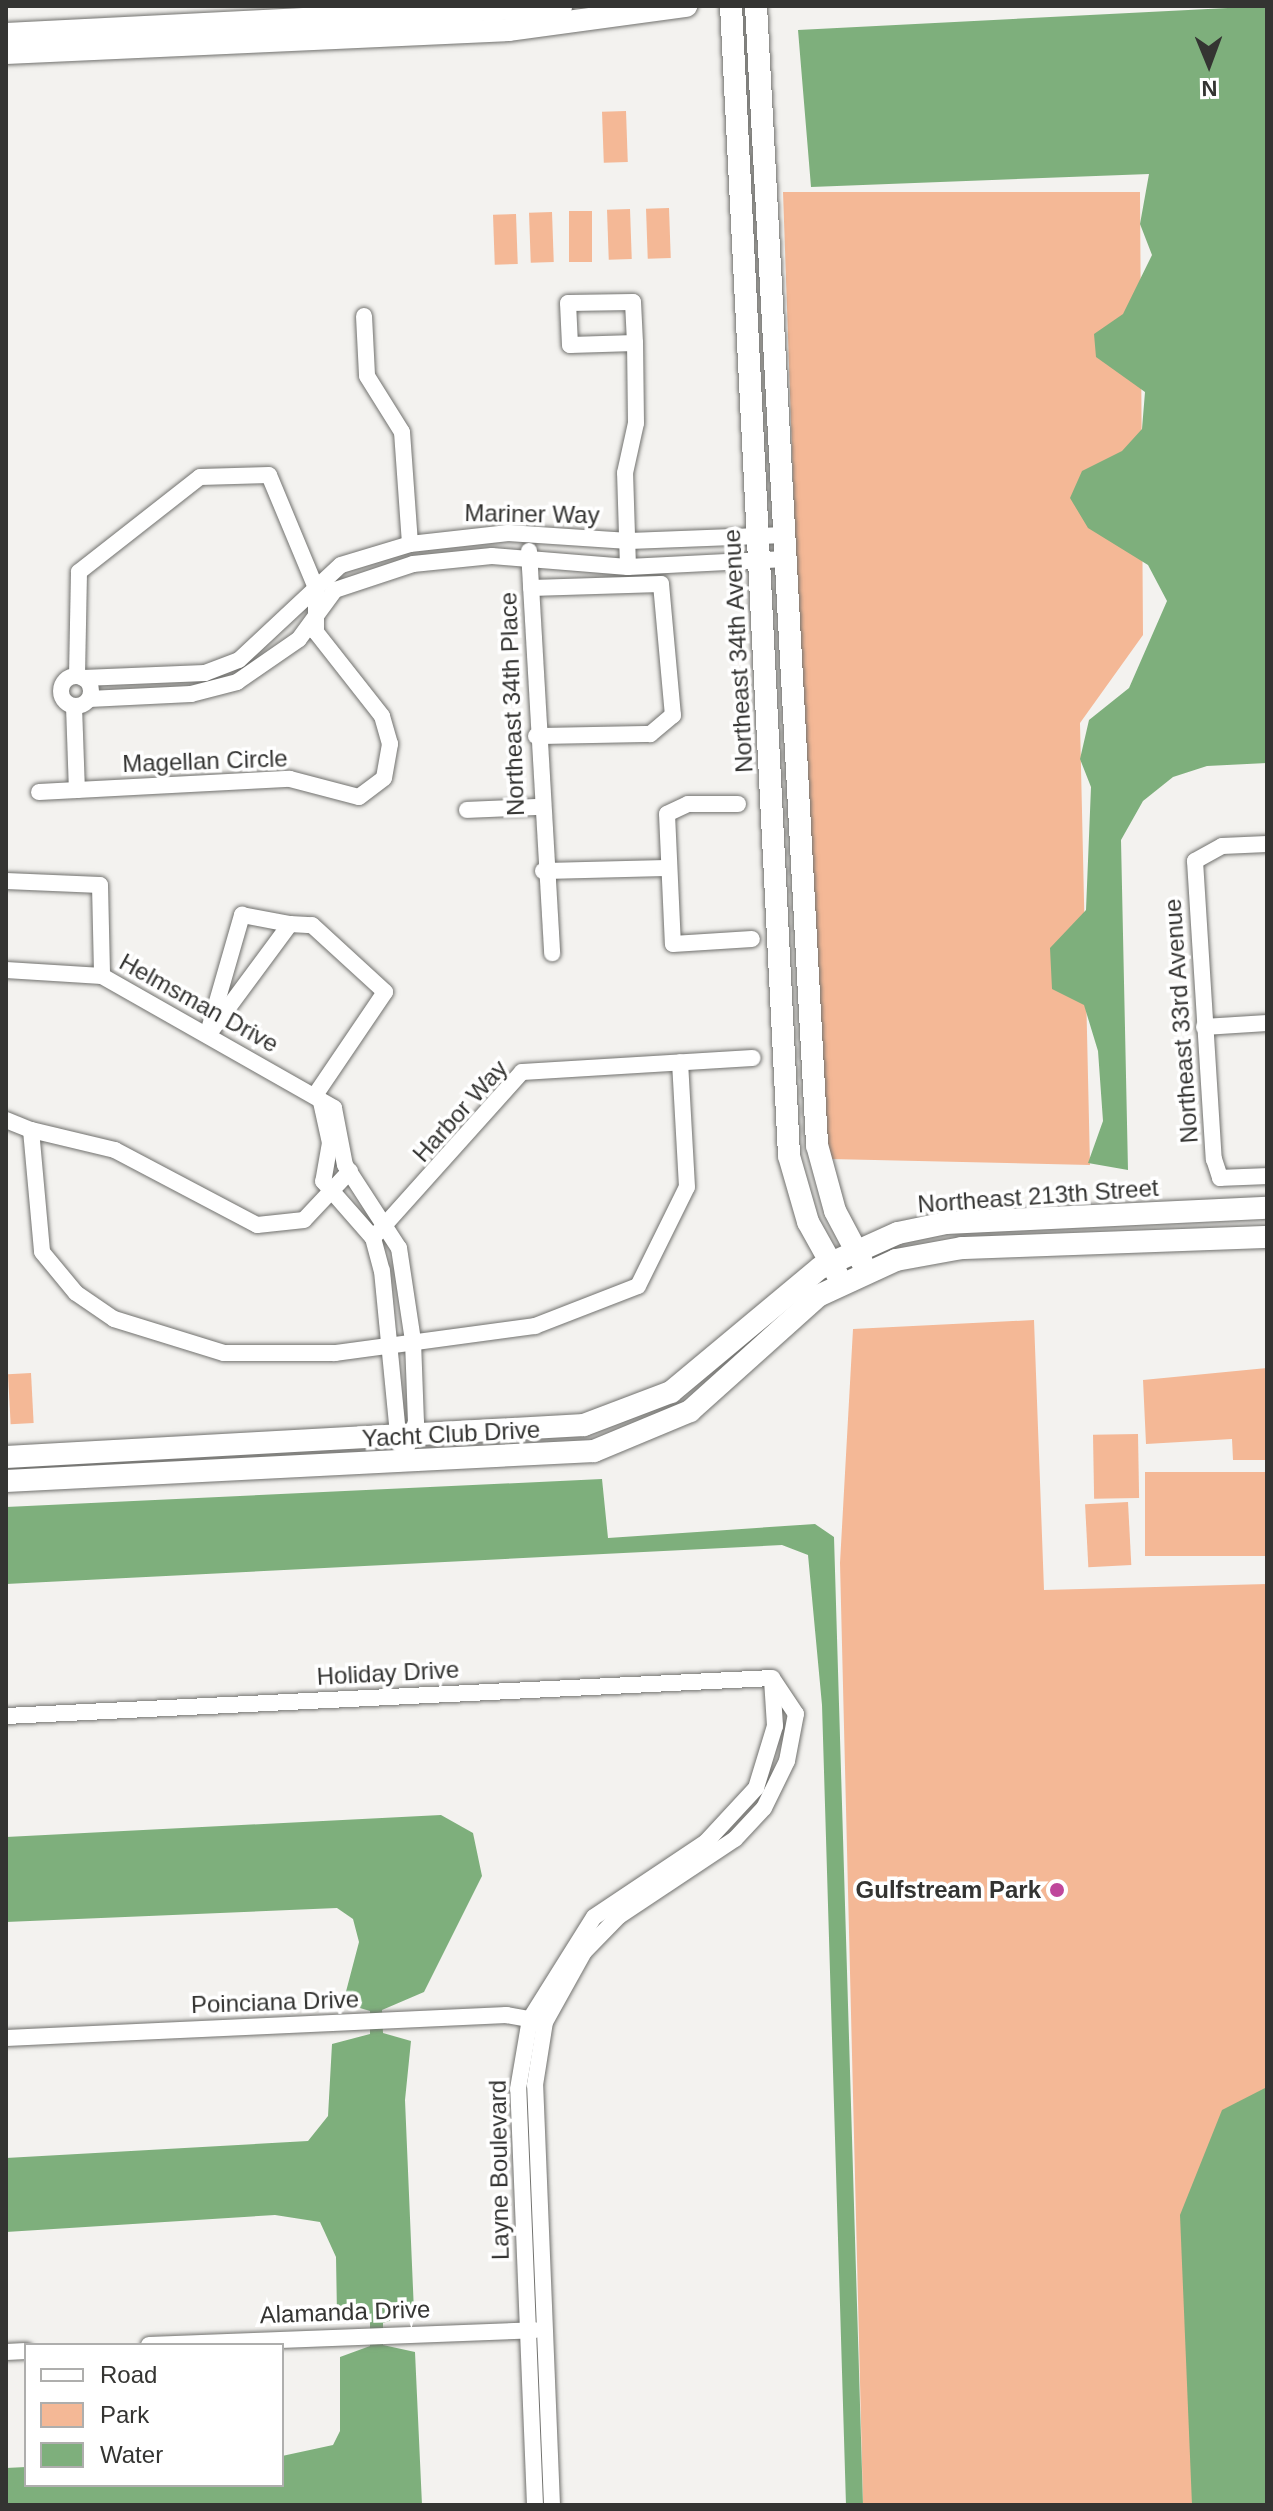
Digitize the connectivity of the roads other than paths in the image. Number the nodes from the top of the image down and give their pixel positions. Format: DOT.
graph roads {
  1 [pos="561,6"];
  2 [pos="686,6"];
  3 [pos="731,6"];
  4 [pos="756,6"];
  5 [pos="6,34"];
  6 [pos="6,53"];
  7 [pos="364,316"];
  8 [pos="635,343"];
  9 [pos="528,535"];
  10 [pos="785,535"];
  11 [pos="759,537"];
  12 [pos="629,541"];
  13 [pos="410,544"];
  14 [pos="786,559"];
  15 [pos="529,560"];
  16 [pos="760,560"];
  17 [pos="628,567"];
  18 [pos="316,588"];
  19 [pos="531,588"];
  20 [pos="316,615"];
  21 [pos="80,677"];
  22 [pos="82,702"];
  23 [pos="536,736"];
  24 [pos="77,790"];
  25 [pos="39,792"];
  26 [pos="738,804"];
  27 [pos="540,807"];
  28 [pos="467,810"];
  29 [pos="1267,844"];
  30 [pos="668,868"];
  31 [pos="543,871"];
  32 [pos="6,881"];
  33 [pos="290,924"];
  34 [pos="752,939"];
  35 [pos="552,953"];
  36 [pos="6,970"];
  37 [pos="102,976"];
  38 [pos="1267,1023"];
  39 [pos="1204,1027"];
  40 [pos="208,1035"];
  41 [pos="753,1058"];
  42 [pos="680,1062"];
  43 [pos="316,1094"];
  44 [pos="6,1120"];
  45 [pos="31,1130"];
  46 [pos="347,1168"];
  47 [pos="1267,1176"];
  48 [pos="331,1189"];
  49 [pos="1267,1208"];
  50 [pos="387,1223"];
  51 [pos="1267,1237"];
  52 [pos="373,1238"];
  53 [pos="856,1249"];
  54 [pos="830,1271"];
  55 [pos="865,1271"];
  56 [pos="413,1341"];
  57 [pos="392,1343"];
  58 [pos="407,1437"];
  59 [pos="6,1457"];
  60 [pos="401,1463"];
  61 [pos="6,1481"];
  62 [pos="772,1678"];
  63 [pos="6,1716"];
  64 [pos="537,2021"];
  65 [pos="6,2038"];
  66 [pos="536,2330"];
  67 [pos="193,2343"];
  68 [pos="535,2505"];
  69 [pos="552,2505"];
  1 -- 5 [label="street"];
  2 -- 6 [label="street"];
  3 -- 11 [label="street, Northeast 34th Avenue"];
  4 -- 10 [label="street"];
  7 -- 13 [label="street"];
  8 -- 8 [label="street"];
  8 -- 12 [label="street"];
  9 -- 12 [label="street, Mariner Way"];
  9 -- 13 [label="street, Mariner Way"];
  9 -- 15 [label="street, Northeast 34th Place"];
  10 -- 11 [label="street, Mariner Way"];
  10 -- 14 [label="street"];
  11 -- 12 [label="street, Mariner Way"];
  11 -- 16 [label="street, Northeast 34th Avenue"];
  12 -- 17 [label="street"];
  13 -- 18 [label="street, Mariner Way"];
  14 -- 16 [label="street, Mariner Way"];
  14 -- 53 [label="street"];
  15 -- 17 [label="street, Mariner Way"];
  15 -- 19 [label="street, Northeast 34th Place"];
  15 -- 20 [label="street, Mariner Way"];
  16 -- 17 [label="street, Mariner Way"];
  16 -- 54 [label="street, Northeast 34th Avenue"];
  18 -- 20 [label="street, Magellan Circle"];
  18 -- 21 [label="street, Mariner Way"];
  18 -- 21 [label="street, Magellan Circle"];
  19 -- 23 [label="street, Northeast 34th Place"];
  19 -- 23 [label="street"];
  20 -- 22 [label="street, Mariner Way"];
  20 -- 24 [label="street, Magellan Circle"];
  21 -- 22 [label="street, Magellan Circle"];
  21 -- 22 [label="street, Magellan Circle"];
  22 -- 24 [label="street, Magellan Circle"];
  23 -- 27 [label="street, Northeast 34th Place"];
  24 -- 25 [label="street, Magellan Circle"];
  26 -- 30 [label="street"];
  27 -- 28 [label="street"];
  27 -- 31 [label="street, Northeast 34th Place"];
  29 -- 39 [label="street, Northeast 33rd Avenue"];
  30 -- 31 [label="street"];
  30 -- 34 [label="street"];
  31 -- 35 [label="street, Northeast 34th Place"];
  32 -- 37 [label="street"];
  33 -- 40 [label="street"];
  33 -- 40 [label="street"];
  33 -- 43 [label="street"];
  36 -- 37 [label="street, Helmsman Drive"];
  37 -- 40 [label="street, Helmsman Drive"];
  38 -- 39 [label="street"];
  39 -- 47 [label="street, Northeast 33rd Avenue"];
  40 -- 43 [label="street, Helmsman Drive"];
  41 -- 42 [label="street, Harbor Way"];
  42 -- 50 [label="street, Harbor Way"];
  42 -- 56 [label="street"];
  43 -- 46 [label="street, Helmsman Drive"];
  43 -- 48 [label="street"];
  44 -- 45 [label="street"];
  45 -- 48 [label="street"];
  45 -- 57 [label="street"];
  46 -- 48 [label="street"];
  46 -- 50 [label="street"];
  48 -- 52 [label="street"];
  49 -- 53 [label="street, Northeast 213th Street"];
  50 -- 52 [label="street, Harbor Way"];
  50 -- 56 [label="street"];
  51 -- 55 [label="street, Northeast 213th Street"];
  52 -- 57 [label="street"];
  53 -- 54 [label="street, Northeast 213th Street"];
  53 -- 55 [label="street"];
  54 -- 55 [label="street, Northeast 213th Street"];
  54 -- 58 [label="street, Yacht Club Drive"];
  54 -- 60 [label="street, Yacht Club Drive"];
  56 -- 57 [label="street"];
  56 -- 58 [label="street"];
  57 -- 58 [label="street"];
  58 -- 59 [label="street, Yacht Club Drive"];
  58 -- 60 [label="street"];
  60 -- 61 [label="street, Yacht Club Drive"];
  62 -- 63 [label="street, Holiday Drive"];
  62 -- 64 [label="street, Layne Boulevard"];
  64 -- 65 [label="street, Poinciana Drive"];
  64 -- 66 [label="street, Layne Boulevard"];
  66 -- 67 [label="street, Alamanda Drive"];
  66 -- 68 [label="street, Layne Boulevard"];
  66 -- 69 [label="street, Layne Boulevard"];
}
